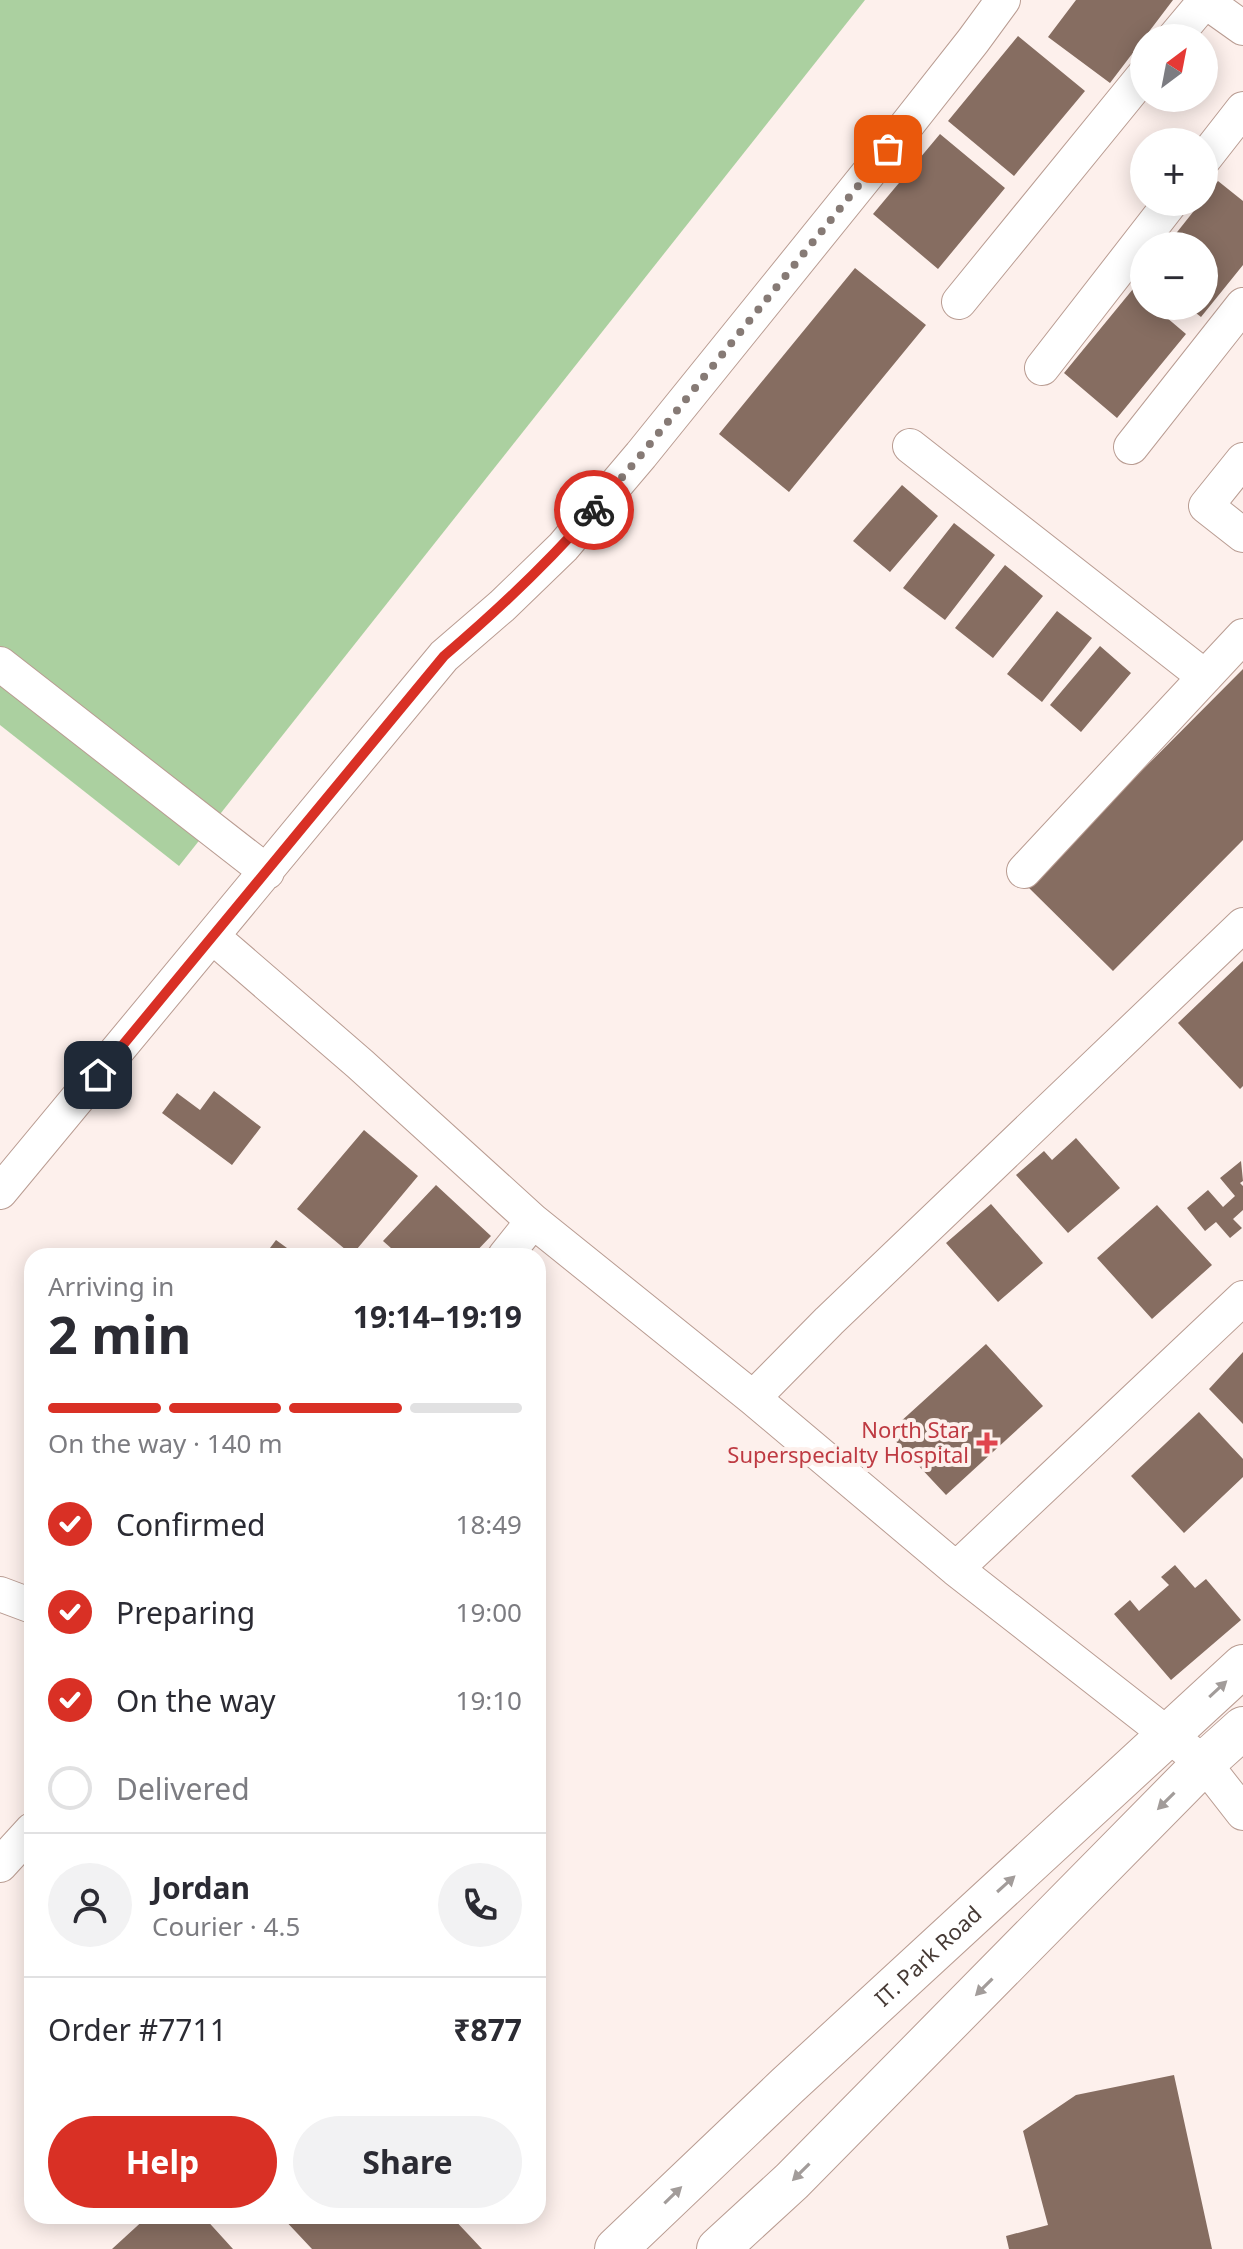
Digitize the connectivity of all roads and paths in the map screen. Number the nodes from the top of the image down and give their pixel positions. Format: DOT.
graph roads {
  1 [pos="1003,0"];
  2 [pos="1186,24"];
  3 [pos="1243,28"];
  4 [pos="1130,92"];
  5 [pos="1243,109"];
  6 [pos="1218,141"];
  7 [pos="1160,216"];
  8 [pos="959,302"];
  9 [pos="1243,305"];
  10 [pos="1042,368"];
  11 [pos="910,446"];
  12 [pos="1131,447"];
  13 [pos="1243,460"];
  14 [pos="1243,535"];
  15 [pos="1243,636"];
  16 [pos="0,664"];
  17 [pos="1205,677"];
  18 [pos="1024,871"];
  19 [pos="267,872"];
  20 [pos="1243,925"];
  21 [pos="213,937"];
  22 [pos="0,1192"];
  23 [pos="533,1221"];
  24 [pos="511,1248"];
  25 [pos="1243,1298"];
  26 [pos="753,1398"];
  27 [pos="956,1569"];
  28 [pos="0,1594"];
  29 [pos="24,1603"];
  30 [pos="1243,1666"];
  31 [pos="1243,1728"];
  32 [pos="1168,1736"];
  33 [pos="1204,1763"];
  34 [pos="1243,1813"];
  35 [pos="24,1839"];
  36 [pos="0,1865"];
  37 [pos="616,2249"];
  38 [pos="718,2249"];
  1 -- 19 [label="street"];
  2 -- 3 [label="street"];
  4 -- 8 [label="street"];
  5 -- 6 [label="street"];
  7 -- 10 [label="street"];
  9 -- 12 [label="street"];
  11 -- 17 [label="street"];
  13 -- 14 [label="street"];
  15 -- 17 [label="street"];
  16 -- 19 [label="street"];
  17 -- 18 [label="street"];
  19 -- 21 [label="street"];
  20 -- 26 [label="street"];
  21 -- 22 [label="street"];
  21 -- 23 [label="street"];
  23 -- 24 [label="street"];
  23 -- 26 [label="street"];
  25 -- 27 [label="street"];
  26 -- 27 [label="street"];
  27 -- 32 [label="street"];
  28 -- 29 [label="street"];
  32 -- 30 [label="main road, IT. Park Road, one-way"];
  31 -- 33 [label="main road"];
  32 -- 33 [label="street"];
  37 -- 32 [label="main road, IT. Park Road, one-way"];
  33 -- 34 [label="street"];
  33 -- 38 [label="main road, one-way"];
  35 -- 36 [label="street"];
}
